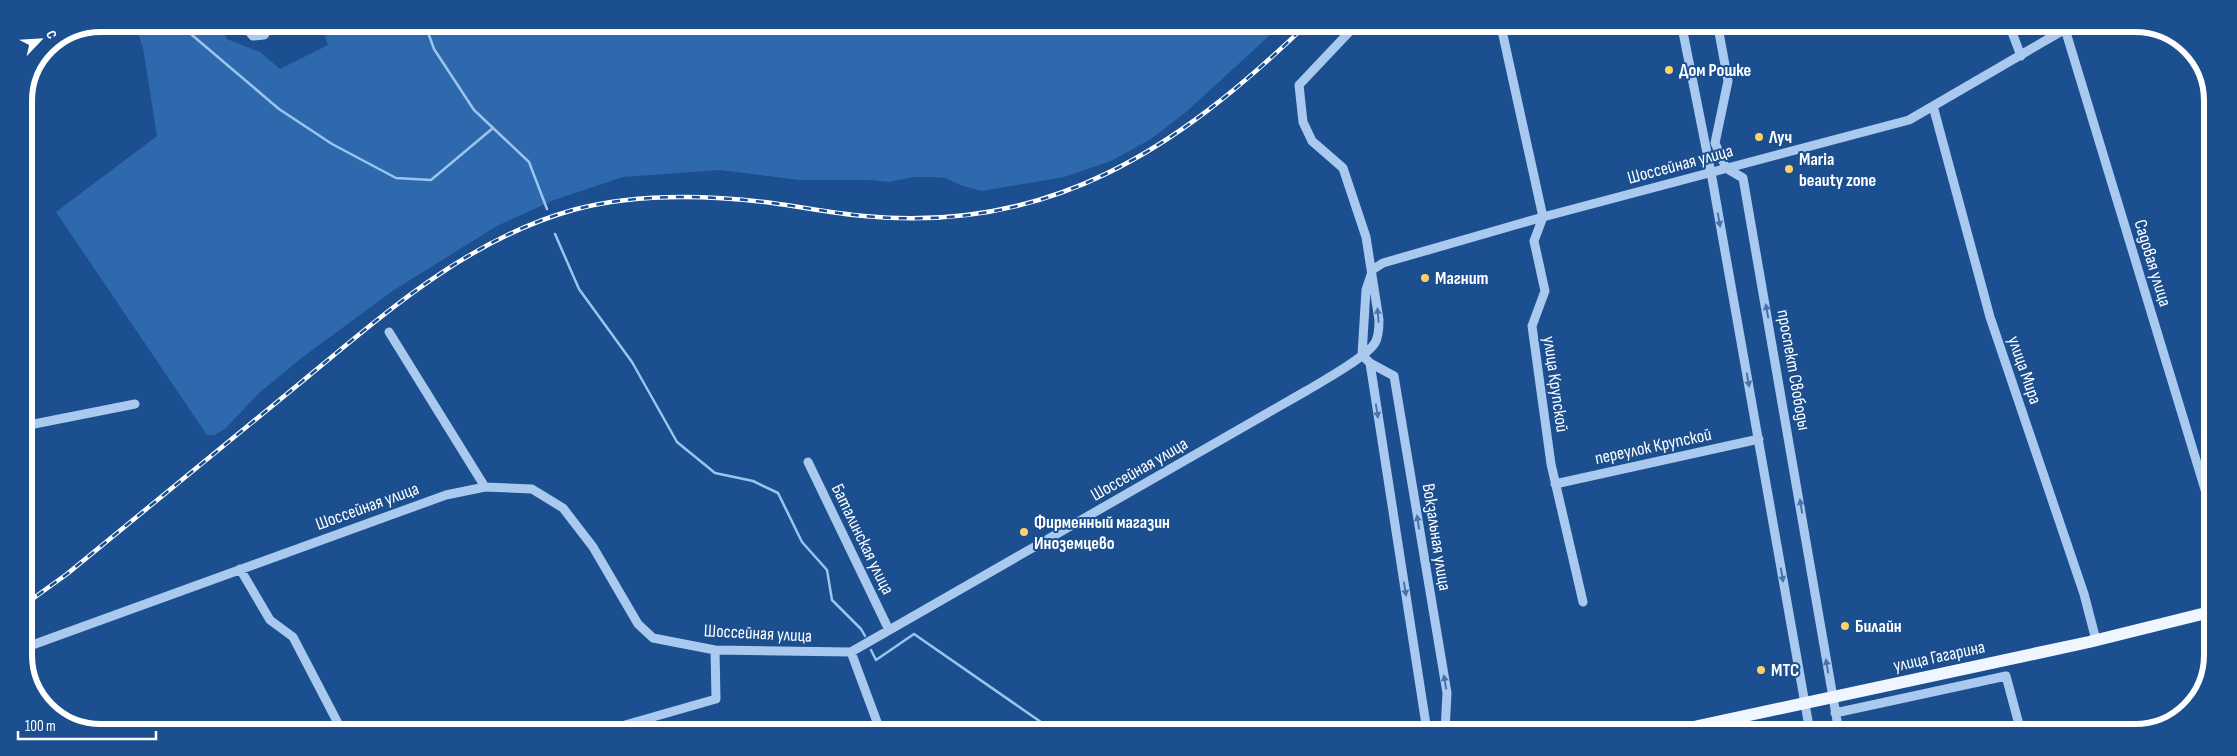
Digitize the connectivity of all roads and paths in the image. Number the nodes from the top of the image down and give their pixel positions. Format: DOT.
graph roads {
  1 [pos="250,32"];
  2 [pos="266,32"];
  3 [pos="1350,32"];
  4 [pos="1502,32"];
  5 [pos="1683,32"];
  6 [pos="1719,32"];
  7 [pos="2012,32"];
  8 [pos="2060,32"];
  9 [pos="2067,32"];
  10 [pos="2021,56"];
  11 [pos="1933,106"];
  12 [pos="1726,168"];
  13 [pos="1710,173"];
  14 [pos="1543,217"];
  15 [pos="1372,270"];
  16 [pos="389,332"];
  17 [pos="1362,355"];
  18 [pos="1370,363"];
  19 [pos="135,404"];
  20 [pos="33,424"];
  21 [pos="1758,439"];
  22 [pos="808,462"];
  23 [pos="1555,484"];
  24 [pos="2204,486"];
  25 [pos="485,487"];
  26 [pos="240,570"];
  27 [pos="1583,602"];
  28 [pos="2204,613"];
  29 [pos="889,630"];
  30 [pos="2096,640"];
  31 [pos="33,645"];
  32 [pos="715,650"];
  33 [pos="851,652"];
  34 [pos="1832,697"];
  35 [pos="1805,704"];
  36 [pos="1835,713"];
  37 [pos="338,724"];
  38 [pos="628,724"];
  39 [pos="878,724"];
  40 [pos="1426,724"];
  41 [pos="1445,724"];
  42 [pos="1709,724"];
  43 [pos="1809,724"];
  44 [pos="1837,724"];
  45 [pos="2019,724"];
  1 -- 2 [label="street"];
  3 -- 15 [label="street"];
  4 -- 14 [label="street"];
  5 -- 13 [label="street"];
  6 -- 12 [label="street, проспект Свободы"];
  7 -- 10 [label="street"];
  8 -- 10 [label="street, Шоссейная улица"];
  9 -- 24 [label="street, Садовая улица"];
  10 -- 11 [label="street, Шоссейная улица"];
  11 -- 12 [label="street, Шоссейная улица"];
  11 -- 30 [label="street, улица Мира"];
  12 -- 13 [label="street, Шоссейная улица"];
  34 -- 12 [label="street, проспект Свободы, one-way"];
  13 -- 14 [label="street, Шоссейная улица"];
  13 -- 21 [label="street, one-way"];
  14 -- 15 [label="street, Шоссейная улица"];
  14 -- 23 [label="street, улица Крупской"];
  15 -- 17 [label="street"];
  17 -- 15 [label="street, one-way"];
  16 -- 25 [label="street"];
  17 -- 18 [label="street, Вокзальная улица"];
  17 -- 29 [label="street, Шоссейная улица"];
  18 -- 40 [label="street, one-way"];
  41 -- 18 [label="street, Вокзальная улица, one-way"];
  19 -- 20 [label="street"];
  21 -- 23 [label="street, переулок Крупской"];
  21 -- 35 [label="street, one-way"];
  22 -- 29 [label="street, Баталинская улица"];
  23 -- 27 [label="street, улица Крупской"];
  25 -- 26 [label="street, Шоссейная улица"];
  25 -- 32 [label="street, Шоссейная улица"];
  26 -- 31 [label="street, Шоссейная улица"];
  26 -- 37 [label="street"];
  28 -- 30 [label="main road, улица Гагарина"];
  29 -- 33 [label="street, Шоссейная улица"];
  30 -- 34 [label="main road, улица Гагарина"];
  32 -- 33 [label="street, Шоссейная улица"];
  32 -- 38 [label="street"];
  33 -- 39 [label="street"];
  34 -- 35 [label="main road, улица Гагарина"];
  34 -- 36 [label="street, проспект Свободы"];
  35 -- 42 [label="main road, улица Гагарина"];
  35 -- 43 [label="street"];
  36 -- 44 [label="street, проспект Свободы"];
  36 -- 45 [label="street"];
}
